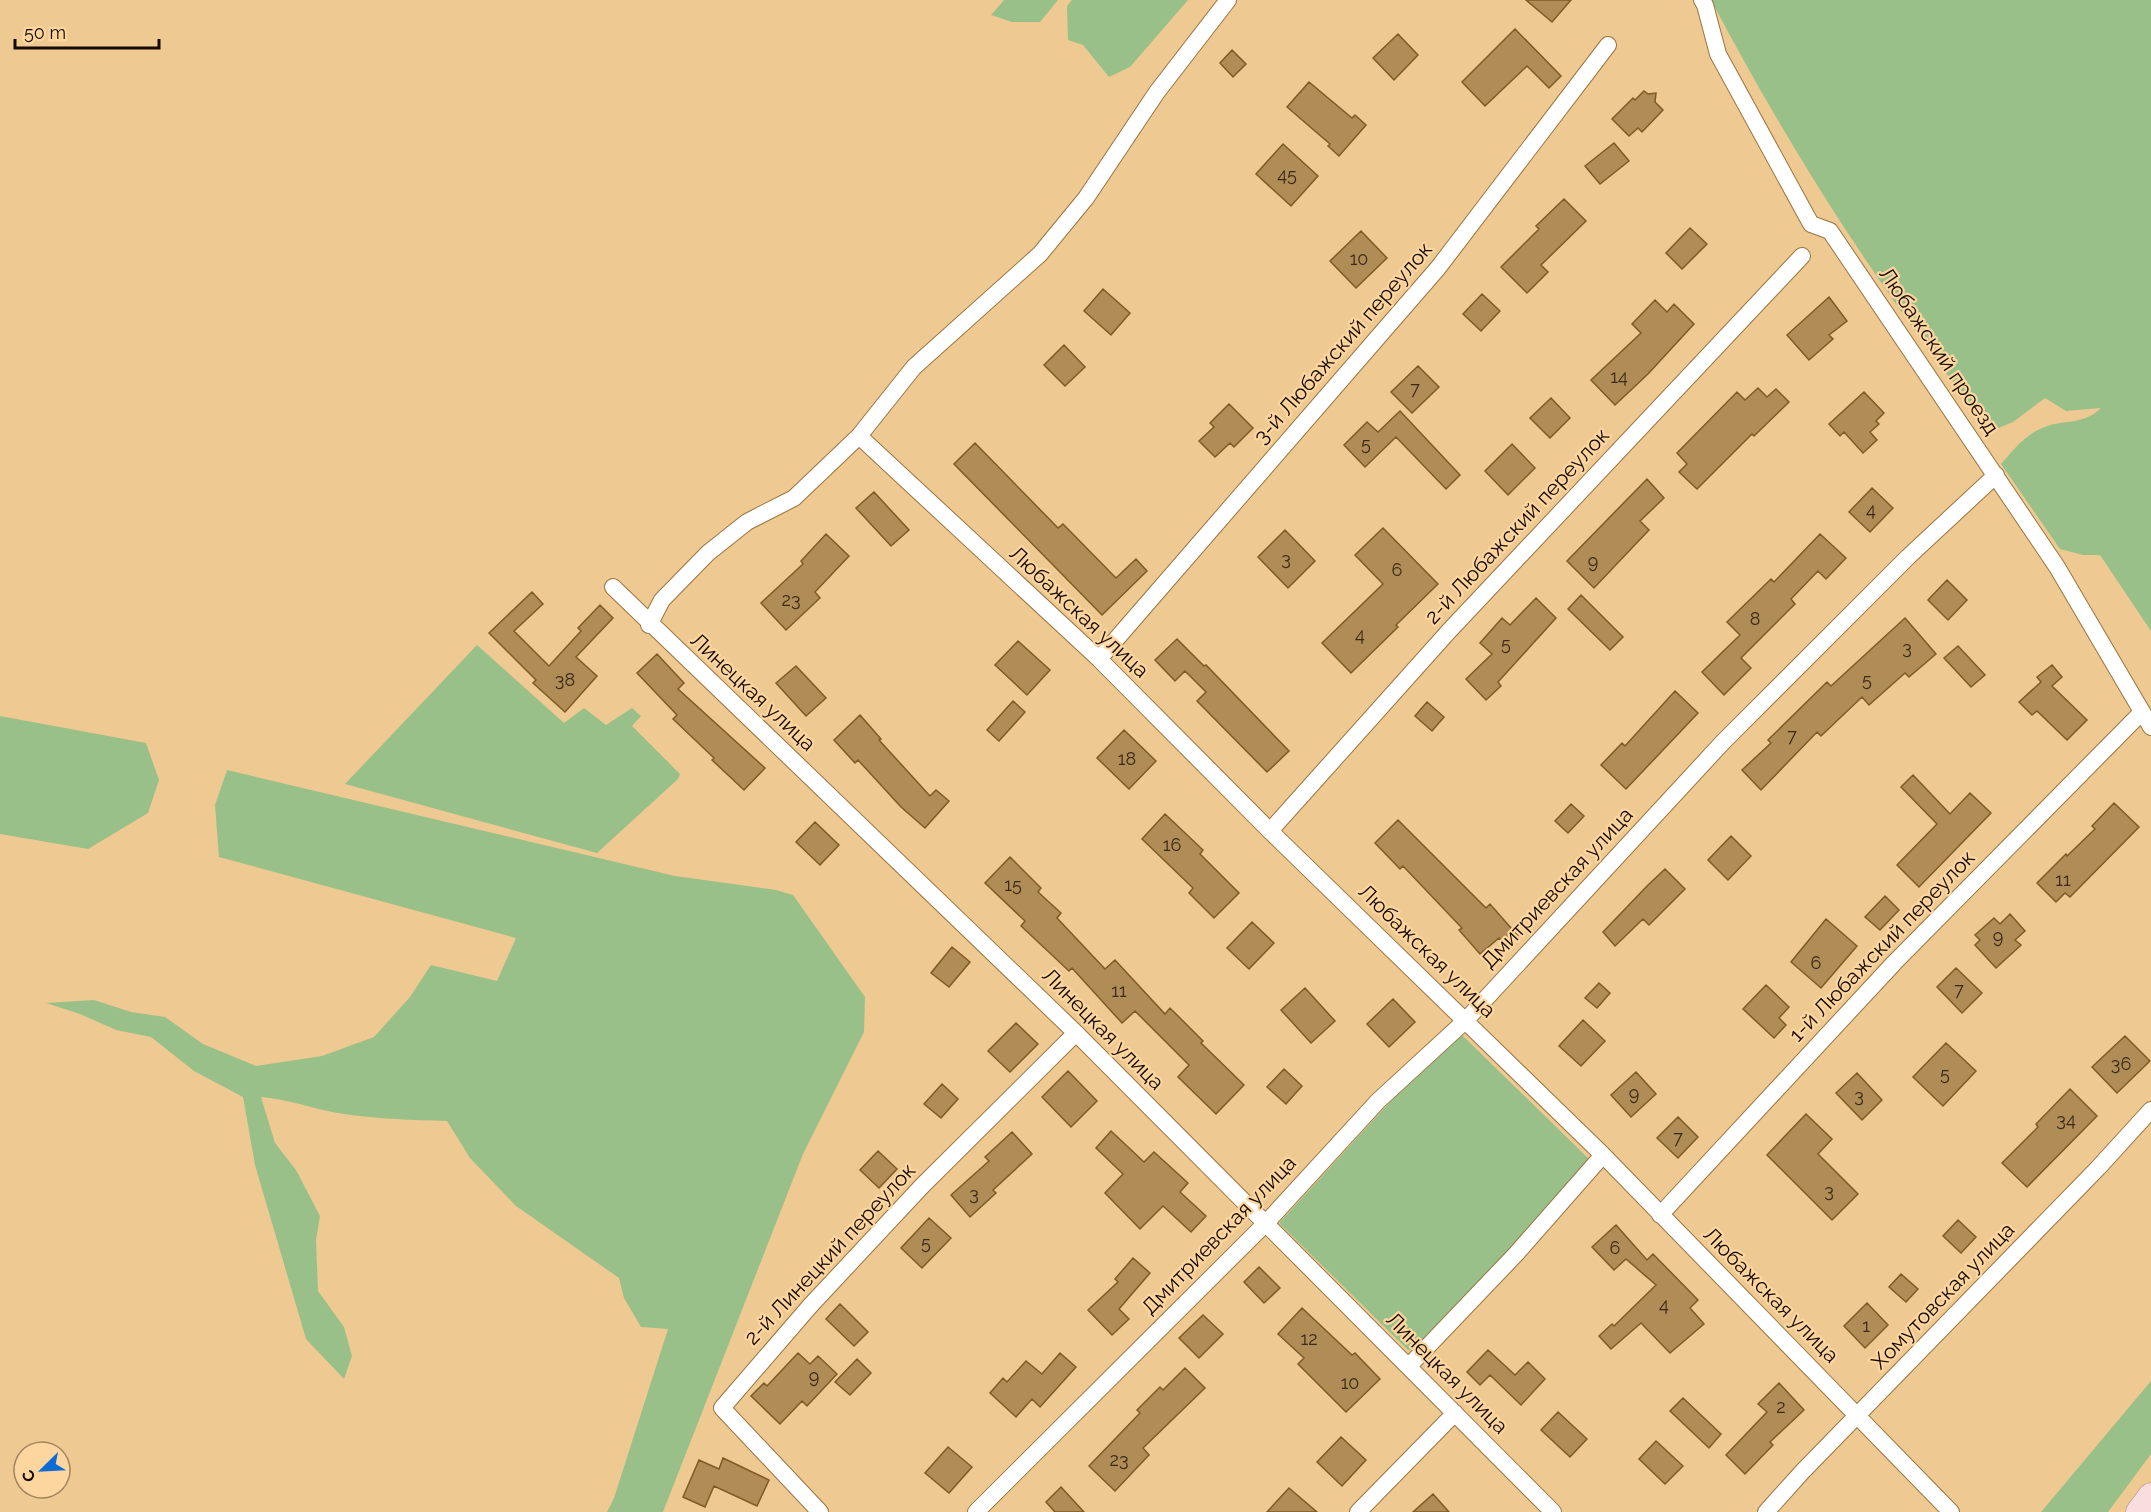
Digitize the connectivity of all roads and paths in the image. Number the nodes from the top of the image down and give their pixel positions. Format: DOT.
graph roads {
  1 [pos="1228,0"];
  2 [pos="1702,0"];
  3 [pos="1608,45"];
  4 [pos="1802,256"];
  5 [pos="859,436"];
  6 [pos="1996,475"];
  7 [pos="613,588"];
  8 [pos="649,625"];
  9 [pos="1099,660"];
  10 [pos="2142,712"];
  11 [pos="2151,727"];
  12 [pos="1270,831"];
  13 [pos="1466,1020"];
  14 [pos="1076,1033"];
  15 [pos="2151,1110"];
  16 [pos="1603,1155"];
  17 [pos="1660,1215"];
  18 [pos="1266,1223"];
  19 [pos="1409,1366"];
  20 [pos="1455,1413"];
  21 [pos="1859,1416"];
  22 [pos="2151,1496"];
  23 [pos="820,1512"];
  24 [pos="976,1512"];
  25 [pos="1358,1512"];
  26 [pos="1553,1512"];
  27 [pos="1766,1512"];
  28 [pos="1951,1512"];
  29 [pos="2139,1512"];
  1 -- 5 [label="street"];
  2 -- 6 [label="street, Любажский проезд"];
  3 -- 9 [label="street, 3-й Любажский переулок"];
  4 -- 12 [label="street, 2-й Любажский переулок"];
  5 -- 8 [label="street"];
  5 -- 9 [label="street, Любажская улица"];
  6 -- 10 [label="street, Любажский проезд"];
  6 -- 13 [label="street, Дмитриевская улица"];
  7 -- 8 [label="street, Линецкая улица"];
  8 -- 14 [label="street, Линецкая улица"];
  9 -- 12 [label="street, Любажская улица"];
  10 -- 11 [label="street, Любажский проезд"];
  10 -- 17 [label="street, 1-й Любажский переулок"];
  12 -- 13 [label="street, Любажская улица"];
  13 -- 16 [label="street, Любажская улица"];
  13 -- 18 [label="street, Дмитриевская улица"];
  14 -- 18 [label="street, Линецкая улица"];
  14 -- 23 [label="street, 2-й Линецкий переулок"];
  15 -- 21 [label="street, Хомутовская улица"];
  16 -- 17 [label="street, Любажская улица"];
  16 -- 19 [label="street"];
  17 -- 21 [label="street, Любажская улица"];
  18 -- 19 [label="street, Линецкая улица"];
  18 -- 24 [label="street, Дмитриевская улица"];
  19 -- 20 [label="street, Линецкая улица"];
  20 -- 25 [label="street"];
  20 -- 26 [label="street, Линецкая улица"];
  21 -- 27 [label="street, Хомутовская улица"];
  21 -- 28 [label="street, Любажская улица"];
  22 -- 29 [label="main road"];
}
